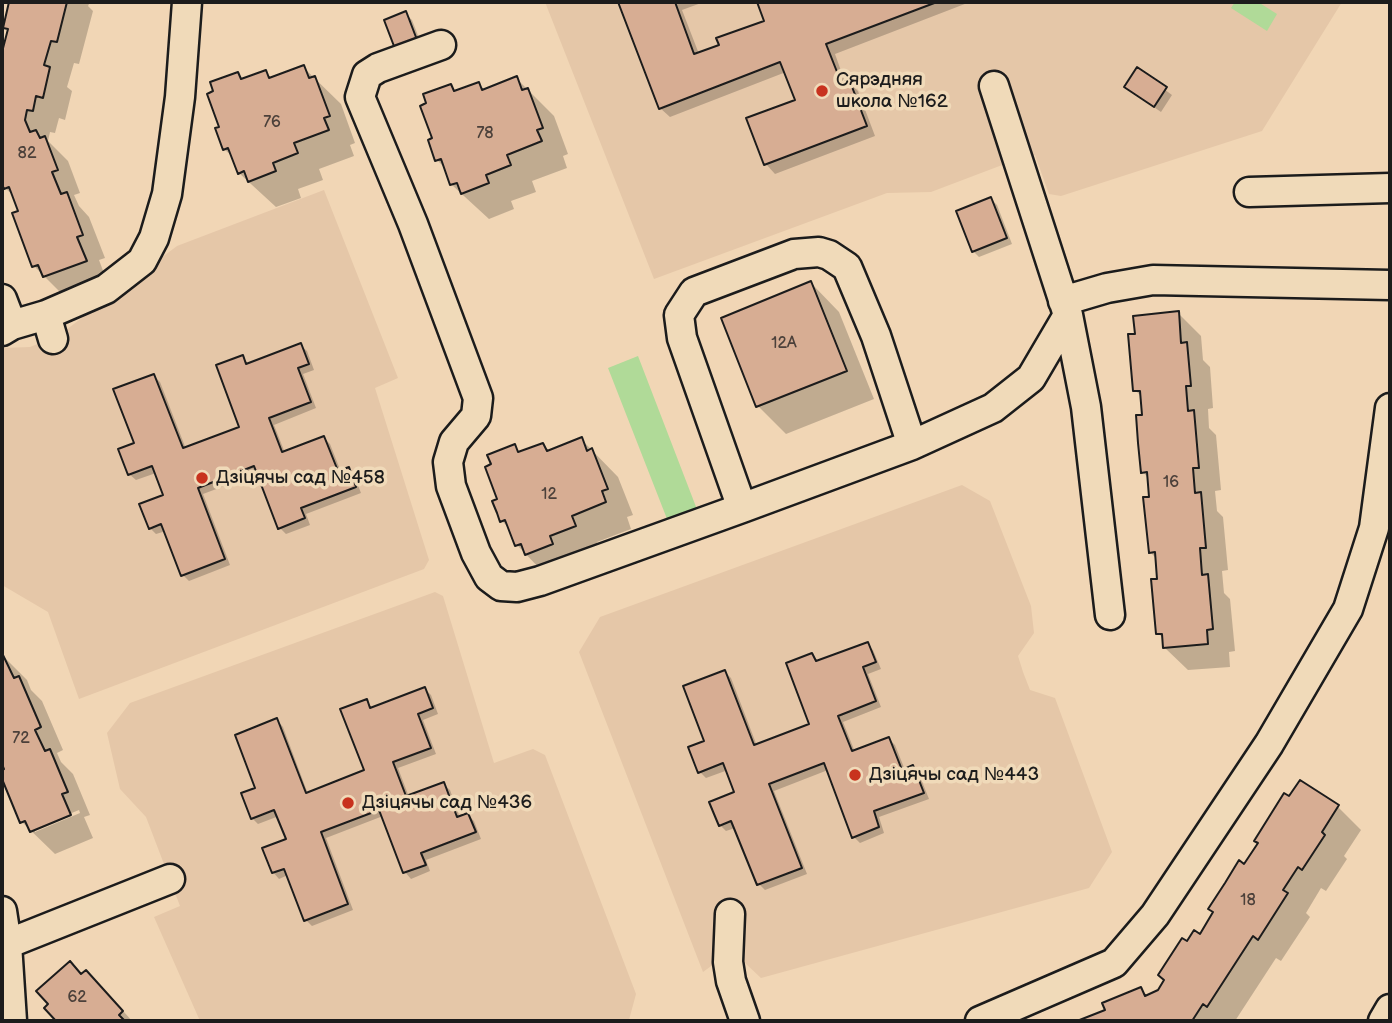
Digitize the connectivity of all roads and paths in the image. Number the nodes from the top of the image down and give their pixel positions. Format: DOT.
graph roads {
  1 [pos="187,2"];
  2 [pos="441,45"];
  3 [pos="994,86"];
  4 [pos="1390,188"];
  5 [pos="1249,192"];
  6 [pos="1390,285"];
  7 [pos="1066,308"];
  8 [pos="5,318"];
  9 [pos="1390,408"];
  10 [pos="912,445"];
  11 [pos="742,508"];
  12 [pos="1110,615"];
  13 [pos="170,879"];
  14 [pos="2,911"];
  15 [pos="730,914"];
  16 [pos="7,944"];
  17 [pos="1390,1009"];
  18 [pos="12,1021"];
  19 [pos="745,1021"];
  20 [pos="980,1021"];
  21 [pos="1382,1021"];
  1 -- 8 [label="lane"];
  2 -- 11 [label="lane"];
  3 -- 7 [label="lane"];
  4 -- 5 [label="lane"];
  6 -- 7 [label="lane"];
  7 -- 10 [label="lane"];
  7 -- 12 [label="lane"];
  9 -- 20 [label="lane"];
  10 -- 11 [label="lane"];
  10 -- 11 [label="lane"];
  13 -- 16 [label="lane"];
  14 -- 16 [label="lane"];
  15 -- 19 [label="lane"];
  16 -- 18 [label="lane"];
  17 -- 21 [label="lane"];
}
